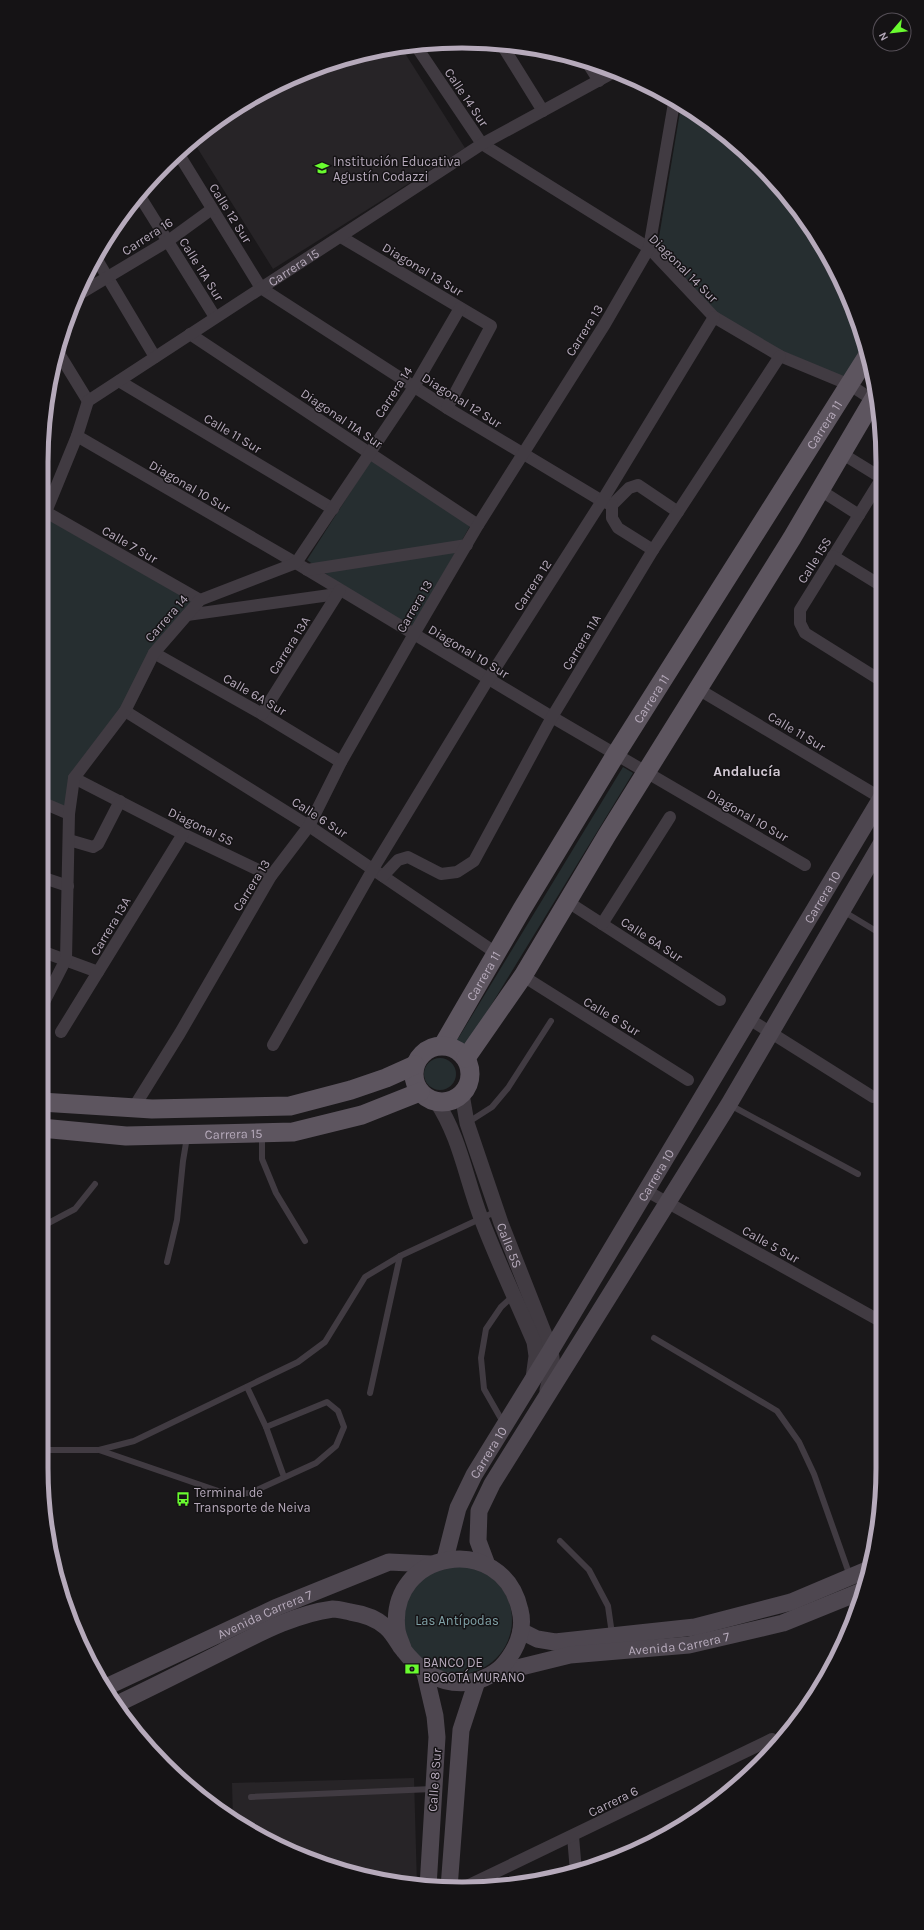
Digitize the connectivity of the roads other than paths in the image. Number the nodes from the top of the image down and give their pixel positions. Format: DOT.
graph roads {
  1 [pos="419,51"];
  2 [pos="506,51"];
  3 [pos="591,69"];
  4 [pos="609,75"];
  5 [pos="599,81"];
  6 [pos="673,106"];
  7 [pos="543,111"];
  8 [pos="482,144"];
  9 [pos="181,158"];
  10 [pos="142,200"];
  11 [pos="212,209"];
  12 [pos="341,237"];
  13 [pos="168,241"];
  14 [pos="649,248"];
  15 [pos="99,263"];
  16 [pos="108,277"];
  17 [pos="261,288"];
  18 [pos="86,290"];
  19 [pos="460,308"];
  20 [pos="215,317"];
  21 [pos="714,317"];
  22 [pos="190,334"];
  23 [pos="780,356"];
  24 [pos="61,357"];
  25 [pos="155,357"];
  26 [pos="864,362"];
  27 [pos="119,381"];
  28 [pos="850,385"];
  29 [pos="414,387"];
  30 [pos="870,395"];
  31 [pos="88,400"];
  32 [pos="871,403"];
  33 [pos="447,408"];
  34 [pos="77,436"];
  35 [pos="370,453"];
  36 [pos="841,453"];
  37 [pos="523,454"];
  38 [pos="876,474"];
  39 [pos="876,487"];
  40 [pos="820,490"];
  41 [pos="607,503"];
  42 [pos="48,507"];
  43 [pos="332,509"];
  44 [pos="678,512"];
  45 [pos="48,513"];
  46 [pos="859,515"];
  47 [pos="478,525"];
  48 [pos="467,545"];
  49 [pos="653,550"];
  50 [pos="833,556"];
  51 [pos="296,563"];
  52 [pos="307,570"];
  53 [pos="876,583"];
  54 [pos="339,592"];
  55 [pos="200,600"];
  56 [pos="187,615"];
  57 [pos="414,634"];
  58 [pos="154,652"];
  59 [pos="876,677"];
  60 [pos="489,678"];
  61 [pos="698,689"];
  62 [pos="125,711"];
  63 [pos="262,714"];
  64 [pos="552,717"];
  65 [pos="616,754"];
  66 [pos="341,762"];
  67 [pos="647,772"];
  68 [pos="74,778"];
  69 [pos="876,795"];
  70 [pos="120,801"];
  71 [pos="48,805"];
  72 [pos="876,806"];
  73 [pos="69,814"];
  74 [pos="670,817"];
  75 [pos="309,826"];
  76 [pos="183,834"];
  77 [pos="69,840"];
  78 [pos="876,852"];
  79 [pos="805,865"];
  80 [pos="378,872"];
  81 [pos="271,876"];
  82 [pos="48,879"];
  83 [pos="68,886"];
  84 [pos="568,902"];
  85 [pos="841,910"];
  86 [pos="602,924"];
  87 [pos="876,931"];
  88 [pos="48,953"];
  89 [pos="496,953"];
  90 [pos="66,959"];
  91 [pos="98,972"];
  92 [pos="523,976"];
  93 [pos="48,994"];
  94 [pos="720,1000"];
  95 [pos="749,1019"];
  96 [pos="551,1021"];
  97 [pos="61,1032"];
  98 [pos="771,1032"];
  99 [pos="273,1045"];
  100 [pos="443,1045"];
  101 [pos="466,1058"];
  102 [pos="414,1065"];
  103 [pos="688,1080"];
  104 [pos="420,1092"];
  105 [pos="462,1094"];
  106 [pos="874,1097"];
  107 [pos="48,1102"];
  108 [pos="436,1102"];
  109 [pos="729,1104"];
  110 [pos="134,1107"];
  111 [pos="467,1124"];
  112 [pos="48,1129"];
  113 [pos="262,1134"];
  114 [pos="188,1135"];
  115 [pos="858,1174"];
  116 [pos="95,1184"];
  117 [pos="645,1190"];
  118 [pos="668,1202"];
  119 [pos="497,1211"];
  120 [pos="481,1218"];
  121 [pos="48,1224"];
  122 [pos="305,1241"];
  123 [pos="400,1256"];
  124 [pos="167,1262"];
  125 [pos="514,1295"];
  126 [pos="876,1319"];
  127 [pos="654,1338"];
  128 [pos="551,1350"];
  129 [pos="533,1380"];
  130 [pos="247,1387"];
  131 [pos="370,1393"];
  132 [pos="546,1395"];
  133 [pos="504,1424"];
  134 [pos="266,1427"];
  135 [pos="48,1450"];
  136 [pos="98,1450"];
  137 [pos="284,1477"];
  138 [pos="560,1541"];
  139 [pos="438,1562"];
  140 [pos="487,1565"];
  141 [pos="863,1572"];
  142 [pos="850,1577"];
  143 [pos="856,1593"];
  144 [pos="521,1631"];
  145 [pos="612,1636"];
  146 [pos="404,1651"];
  147 [pos="425,1673"];
  148 [pos="484,1678"];
  149 [pos="110,1685"];
  150 [pos="121,1702"];
  151 [pos="772,1740"];
  152 [pos="434,1789"];
  153 [pos="251,1798"];
  154 [pos="573,1836"];
  155 [pos="576,1866"];
  156 [pos="428,1880"];
  157 [pos="477,1881"];
  158 [pos="450,1882"];
  1 -- 8 [label="street, Calle 14 Sur"];
  2 -- 7 [label="street"];
  3 -- 5 [label="street"];
  4 -- 5 [label="street, Carrera 15"];
  5 -- 7 [label="street, Carrera 15"];
  6 -- 14 [label="street, Carrera 13"];
  7 -- 8 [label="street, Carrera 15"];
  8 -- 12 [label="street, Carrera 15"];
  8 -- 14 [label="street, Diagonal 14 Sur"];
  9 -- 11 [label="street, Calle 12 Sur"];
  10 -- 13 [label="street, Calle 11A Sur"];
  11 -- 13 [label="street, Carrera 16"];
  11 -- 17 [label="street, Calle 12 Sur"];
  12 -- 17 [label="street, Carrera 15"];
  12 -- 19 [label="street, Diagonal 13 Sur"];
  13 -- 16 [label="street, Carrera 16"];
  13 -- 20 [label="street, Calle 11A Sur"];
  14 -- 21 [label="street, Diagonal 14 Sur"];
  14 -- 37 [label="street, Carrera 13"];
  15 -- 16 [label="street"];
  16 -- 18 [label="street, Carrera 16"];
  16 -- 25 [label="street"];
  17 -- 20 [label="street, Carrera 15"];
  17 -- 29 [label="street, Diagonal 12 Sur"];
  19 -- 29 [label="street, Carrera 14"];
  19 -- 33 [label="street, Diagonal 13 Sur"];
  20 -- 22 [label="street, Carrera 15"];
  21 -- 23 [label="street, Diagonal 14 Sur"];
  21 -- 41 [label="street, Carrera 12"];
  22 -- 25 [label="street, Carrera 15"];
  22 -- 35 [label="street, Diagonal 11A Sur"];
  23 -- 28 [label="street, Diagonal 14 Sur"];
  23 -- 44 [label="street, Carrera 11A"];
  24 -- 31 [label="street"];
  25 -- 27 [label="street, Carrera 15"];
  26 -- 28 [label="main road, Carrera 11"];
  27 -- 31 [label="street, Carrera 15"];
  27 -- 43 [label="street, Calle 11 Sur"];
  28 -- 30 [label="street, Diagonal 14 Sur"];
  28 -- 65 [label="main road, Carrera 11"];
  29 -- 33 [label="street, Diagonal 12 Sur"];
  29 -- 35 [label="street, Carrera 14"];
  31 -- 34 [label="street"];
  32 -- 36 [label="main road"];
  33 -- 37 [label="street, Diagonal 12 Sur"];
  34 -- 42 [label="street"];
  34 -- 51 [label="street, Diagonal 10 Sur"];
  35 -- 43 [label="street, Carrera 14"];
  35 -- 47 [label="street, Diagonal 11A Sur"];
  36 -- 38 [label="street"];
  36 -- 40 [label="main road"];
  37 -- 41 [label="street, Diagonal 12 Sur"];
  37 -- 47 [label="street, Carrera 13"];
  39 -- 46 [label="street, Calle 15S"];
  40 -- 46 [label="street"];
  40 -- 61 [label="main road"];
  41 -- 44 [label="street"];
  41 -- 49 [label="street"];
  41 -- 60 [label="street, Carrera 12"];
  43 -- 51 [label="street, Carrera 14"];
  44 -- 49 [label="street, Carrera 11A"];
  45 -- 55 [label="street, Calle 7 Sur"];
  46 -- 50 [label="street, Calle 15S"];
  47 -- 48 [label="street, Carrera 13"];
  48 -- 52 [label="street"];
  48 -- 57 [label="street, Carrera 13"];
  49 -- 64 [label="street, Carrera 11A"];
  50 -- 53 [label="street"];
  50 -- 59 [label="street, Calle 15S"];
  51 -- 52 [label="street, Diagonal 10 Sur"];
  51 -- 55 [label="street, Carrera 14"];
  52 -- 54 [label="street, Diagonal 10 Sur"];
  54 -- 56 [label="street"];
  54 -- 57 [label="street, Diagonal 10 Sur"];
  54 -- 63 [label="street, Carrera 13A"];
  55 -- 56 [label="street, Carrera 14"];
  56 -- 58 [label="street, Carrera 14"];
  57 -- 60 [label="street, Diagonal 10 Sur"];
  57 -- 66 [label="street, Carrera 13"];
  58 -- 62 [label="street, Carrera 14"];
  58 -- 63 [label="street, Calle 6A Sur"];
  60 -- 64 [label="street, Diagonal 10 Sur"];
  60 -- 80 [label="street, Carrera 12"];
  61 -- 67 [label="main road"];
  61 -- 69 [label="street, Calle 11 Sur"];
  62 -- 68 [label="street, Carrera 14"];
  62 -- 75 [label="street, Calle 6 Sur"];
  63 -- 66 [label="street, Calle 6A Sur"];
  64 -- 65 [label="street, Diagonal 10 Sur"];
  64 -- 80 [label="street, Carrera 11A"];
  65 -- 67 [label="street, Diagonal 10 Sur"];
  65 -- 89 [label="main road, Carrera 11"];
  66 -- 75 [label="street, Carrera 13"];
  67 -- 79 [label="street, Diagonal 10 Sur"];
  67 -- 84 [label="main road"];
  68 -- 70 [label="street"];
  68 -- 73 [label="street, Carrera 14"];
  70 -- 76 [label="street, Diagonal 5S"];
  70 -- 77 [label="street"];
  71 -- 73 [label="street"];
  72 -- 95 [label="main road, Carrera 10"];
  73 -- 77 [label="street, Carrera 14"];
  74 -- 86 [label="street"];
  75 -- 80 [label="street, Calle 6 Sur"];
  75 -- 81 [label="street, Carrera 13"];
  76 -- 81 [label="street, Diagonal 5S"];
  76 -- 91 [label="street, Carrera 13A"];
  77 -- 83 [label="street, Carrera 14"];
  78 -- 85 [label="main road, Carrera 10"];
  80 -- 89 [label="street, Calle 6 Sur"];
  80 -- 99 [label="street"];
  81 -- 110 [label="street, Carrera 13"];
  82 -- 83 [label="street"];
  83 -- 90 [label="street, Carrera 14"];
  84 -- 86 [label="street, Calle 6A Sur"];
  84 -- 92 [label="main road"];
  85 -- 87 [label="lane"];
  85 -- 98 [label="main road, Carrera 10"];
  86 -- 94 [label="street, Calle 6A Sur"];
  88 -- 90 [label="street"];
  89 -- 100 [label="main road, Carrera 11"];
  90 -- 91 [label="street"];
  90 -- 93 [label="street, Carrera 14"];
  91 -- 97 [label="street, Carrera 13A"];
  92 -- 101 [label="main road"];
  92 -- 103 [label="street, Calle 6 Sur"];
  95 -- 98 [label="street"];
  95 -- 117 [label="main road, Carrera 10"];
  96 -- 111 [label="lane"];
  98 -- 106 [label="street"];
  98 -- 109 [label="main road, Carrera 10"];
  100 -- 101 [label="main road"];
  100 -- 102 [label="main road"];
  101 -- 105 [label="main road"];
  102 -- 104 [label="main road"];
  102 -- 110 [label="main road, Carrera 15"];
  104 -- 108 [label="main road"];
  104 -- 113 [label="main road, Carrera 15"];
  105 -- 108 [label="main road"];
  105 -- 111 [label="street, Calle 5S"];
  107 -- 110 [label="main road, Carrera 15"];
  108 -- 120 [label="street, Calle 5S"];
  109 -- 115 [label="lane"];
  109 -- 118 [label="main road, Carrera 10"];
  111 -- 119 [label="street, Calle 5S"];
  112 -- 114 [label="main road, Carrera 15"];
  113 -- 114 [label="main road, Carrera 15"];
  113 -- 122 [label="lane"];
  114 -- 124 [label="lane"];
  116 -- 121 [label="lane"];
  117 -- 118 [label="street, Calle 5 Sur"];
  117 -- 128 [label="main road, Carrera 10"];
  118 -- 126 [label="street, Calle 5 Sur"];
  118 -- 132 [label="main road, Carrera 10"];
  119 -- 120 [label="lane"];
  119 -- 128 [label="street, Calle 5S"];
  120 -- 123 [label="lane"];
  120 -- 125 [label="street, Calle 5S"];
  123 -- 130 [label="lane"];
  123 -- 131 [label="lane"];
  125 -- 129 [label="street, Calle 5S"];
  125 -- 133 [label="lane"];
  127 -- 142 [label="lane"];
  128 -- 129 [label="main road, Carrera 10"];
  128 -- 132 [label="street, Calle 5S"];
  129 -- 133 [label="main road, Carrera 10"];
  130 -- 134 [label="lane"];
  130 -- 136 [label="lane"];
  132 -- 140 [label="main road, Carrera 10"];
  133 -- 139 [label="main road, Carrera 10"];
  134 -- 137 [label="lane"];
  134 -- 137 [label="lane"];
  135 -- 136 [label="lane"];
  136 -- 137 [label="lane"];
  138 -- 145 [label="lane"];
  139 -- 140 [label="main road"];
  139 -- 146 [label="main road"];
  139 -- 149 [label="main road, Avenida Carrera 7"];
  140 -- 144 [label="main road"];
  141 -- 142 [label="main road, Avenida Carrera 7"];
  142 -- 145 [label="main road, Avenida Carrera 7"];
  143 -- 148 [label="main road, Avenida Carrera 7"];
  144 -- 145 [label="main road, Avenida Carrera 7"];
  144 -- 148 [label="main road"];
  146 -- 147 [label="main road"];
  146 -- 150 [label="main road, Avenida Carrera 7"];
  147 -- 148 [label="main road"];
  147 -- 152 [label="main road, Calle 8 Sur"];
  148 -- 158 [label="main road, Calle 8 Sur"];
  151 -- 154 [label="street, Carrera 6"];
  152 -- 153 [label="lane"];
  152 -- 156 [label="main road, Calle 8 Sur"];
  154 -- 155 [label="street"];
  154 -- 157 [label="street, Carrera 6"];
}
